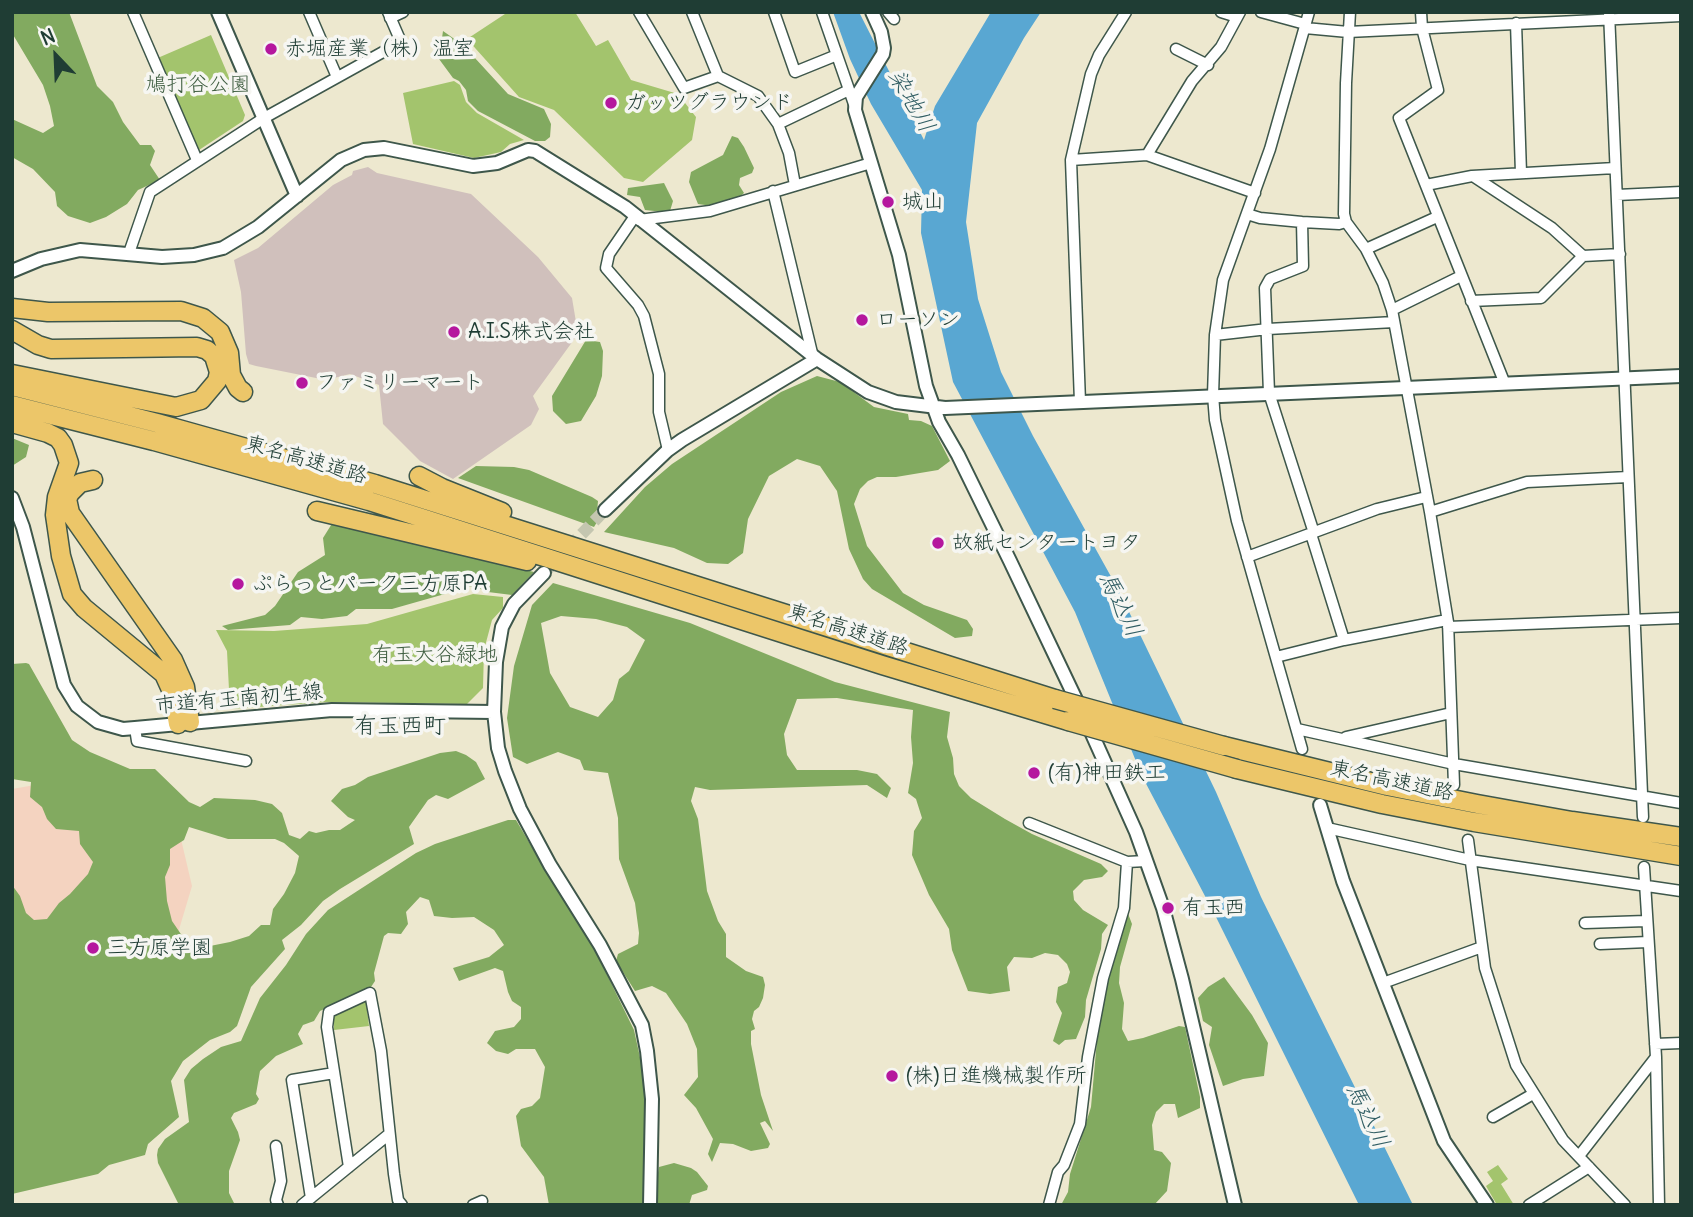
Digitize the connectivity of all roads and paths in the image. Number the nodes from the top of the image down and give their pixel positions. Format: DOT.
graph roads {
  1 [pos="133,12"];
  2 [pos="218,12"];
  3 [pos="309,12"];
  4 [pos="403,12"];
  5 [pos="639,12"];
  6 [pos="692,12"];
  7 [pos="774,12"];
  8 [pos="822,12"];
  9 [pos="872,12"];
  10 [pos="1126,12"];
  11 [pos="1221,12"];
  12 [pos="1252,12"];
  13 [pos="1261,12"];
  14 [pos="1309,12"];
  15 [pos="1350,12"];
  16 [pos="1421,12"];
  17 [pos="389,15"];
  18 [pos="1238,15"];
  19 [pos="1610,16"];
  20 [pos="1681,16"];
  21 [pos="1516,23"];
  22 [pos="1305,26"];
  23 [pos="1422,28"];
  24 [pos="1348,32"];
  25 [pos="1176,49"];
  26 [pos="837,55"];
  27 [pos="1208,65"];
  28 [pos="718,76"];
  29 [pos="337,77"];
  30 [pos="854,91"];
  31 [pos="264,118"];
  32 [pos="778,124"];
  33 [pos="1147,155"];
  34 [pos="197,160"];
  35 [pos="1071,160"];
  36 [pos="871,163"];
  37 [pos="1615,168"];
  38 [pos="1521,173"];
  39 [pos="1472,176"];
  40 [pos="1426,185"];
  41 [pos="795,186"];
  42 [pos="773,191"];
  43 [pos="1255,192"];
  44 [pos="1681,192"];
  45 [pos="1617,195"];
  46 [pos="296,196"];
  47 [pos="1247,214"];
  48 [pos="1437,217"];
  49 [pos="637,218"];
  50 [pos="1302,222"];
  51 [pos="1346,222"];
  52 [pos="1366,249"];
  53 [pos="129,253"];
  54 [pos="1620,254"];
  55 [pos="1583,256"];
  56 [pos="12,271"];
  57 [pos="1461,276"];
  58 [pos="1471,301"];
  59 [pos="12,308"];
  60 [pos="1392,310"];
  61 [pos="1394,322"];
  62 [pos="1268,329"];
  63 [pos="12,330"];
  64 [pos="1215,335"];
  65 [pos="815,356"];
  66 [pos="12,374"];
  67 [pos="1681,376"];
  68 [pos="1625,378"];
  69 [pos="1505,384"];
  70 [pos="12,386"];
  71 [pos="1407,388"];
  72 [pos="243,392"];
  73 [pos="1269,393"];
  74 [pos="1213,396"];
  75 [pos="1080,402"];
  76 [pos="12,405"];
  77 [pos="939,407"];
  78 [pos="12,423"];
  79 [pos="668,450"];
  80 [pos="419,476"];
  81 [pos="1628,477"];
  82 [pos="93,480"];
  83 [pos="1426,497"];
  84 [pos="12,498"];
  85 [pos="605,510"];
  86 [pos="317,511"];
  87 [pos="1430,512"];
  88 [pos="1312,533"];
  89 [pos="1247,557"];
  90 [pos="636,566"];
  91 [pos="544,573"];
  92 [pos="660,593"];
  93 [pos="1681,618"];
  94 [pos="1634,620"];
  95 [pos="1448,623"];
  96 [pos="1344,640"];
  97 [pos="1276,657"];
  98 [pos="494,712"];
  99 [pos="1451,713"];
  100 [pos="184,723"];
  101 [pos="135,728"];
  102 [pos="1297,729"];
  103 [pos="1341,738"];
  104 [pos="1303,749"];
  105 [pos="246,761"];
  106 [pos="1454,764"];
  107 [pos="1454,785"];
  108 [pos="1643,798"];
  109 [pos="1681,803"];
  110 [pos="1320,805"];
  111 [pos="1643,817"];
  112 [pos="1029,823"];
  113 [pos="1327,828"];
  114 [pos="1681,837"];
  115 [pos="1468,840"];
  116 [pos="1681,856"];
  117 [pos="1470,860"];
  118 [pos="1127,862"];
  119 [pos="1146,862"];
  120 [pos="1644,867"];
  121 [pos="1644,884"];
  122 [pos="1681,891"];
  123 [pos="1646,921"];
  124 [pos="1585,923"];
  125 [pos="1648,942"];
  126 [pos="1600,944"];
  127 [pos="1482,947"];
  128 [pos="1383,983"];
  129 [pos="1681,1043"];
  130 [pos="1655,1044"];
  131 [pos="1656,1056"];
  132 [pos="334,1073"];
  133 [pos="1533,1094"];
  134 [pos="1493,1117"];
  135 [pos="388,1135"];
  136 [pos="276,1146"];
  137 [pos="1578,1156"];
  138 [pos="349,1167"];
  139 [pos="1589,1167"];
  140 [pos="307,1201"];
  141 [pos="397,1203"];
  142 [pos="278,1205"];
  143 [pos="649,1205"];
  144 [pos="1049,1205"];
  145 [pos="1235,1205"];
  146 [pos="1488,1205"];
  147 [pos="1530,1205"];
  148 [pos="1625,1205"];
  149 [pos="1659,1205"];
  1 -- 34 [label="street"];
  2 -- 31 [label="street"];
  3 -- 29 [label="street"];
  4 -- 17 [label="street"];
  5 -- 28 [label="street"];
  6 -- 28 [label="street"];
  7 -- 26 [label="street"];
  8 -- 26 [label="street"];
  9 -- 30 [label="street"];
  10 -- 35 [label="street"];
  11 -- 18 [label="street"];
  12 -- 18 [label="street"];
  13 -- 22 [label="street"];
  14 -- 22 [label="street"];
  15 -- 24 [label="street"];
  16 -- 23 [label="street"];
  17 -- 29 [label="street"];
  18 -- 27 [label="street"];
  19 -- 20 [label="street"];
  19 -- 21 [label="street"];
  19 -- 37 [label="street"];
  21 -- 23 [label="street"];
  21 -- 38 [label="street"];
  22 -- 24 [label="street"];
  22 -- 43 [label="street"];
  23 -- 24 [label="street"];
  23 -- 40 [label="street"];
  24 -- 51 [label="street"];
  25 -- 27 [label="street"];
  26 -- 30 [label="street"];
  27 -- 33 [label="street"];
  28 -- 32 [label="street"];
  29 -- 31 [label="street"];
  30 -- 32 [label="street"];
  30 -- 36 [label="street"];
  31 -- 34 [label="street"];
  31 -- 46 [label="street"];
  32 -- 41 [label="street"];
  33 -- 35 [label="street"];
  33 -- 43 [label="street"];
  34 -- 53 [label="street"];
  35 -- 75 [label="street"];
  36 -- 41 [label="street"];
  36 -- 77 [label="street"];
  37 -- 38 [label="street"];
  37 -- 45 [label="street"];
  38 -- 39 [label="street"];
  39 -- 40 [label="street"];
  39 -- 55 [label="street"];
  40 -- 48 [label="street"];
  41 -- 42 [label="street"];
  42 -- 49 [label="street"];
  42 -- 65 [label="street"];
  43 -- 47 [label="street"];
  44 -- 45 [label="street"];
  45 -- 54 [label="street"];
  46 -- 49 [label="street"];
  46 -- 53 [label="street"];
  47 -- 50 [label="street"];
  47 -- 64 [label="street"];
  48 -- 52 [label="street"];
  48 -- 57 [label="street"];
  49 -- 65 [label="street"];
  49 -- 79 [label="street"];
  50 -- 51 [label="street"];
  50 -- 62 [label="street"];
  51 -- 52 [label="street"];
  52 -- 60 [label="street"];
  53 -- 56 [label="street"];
  54 -- 55 [label="street"];
  54 -- 68 [label="street"];
  55 -- 58 [label="street"];
  57 -- 58 [label="street"];
  57 -- 60 [label="street"];
  58 -- 69 [label="street"];
  59 -- 72 [label="highway"];
  60 -- 61 [label="street"];
  61 -- 62 [label="street"];
  61 -- 71 [label="street"];
  62 -- 64 [label="street"];
  62 -- 73 [label="street"];
  63 -- 66 [label="highway"];
  64 -- 74 [label="street"];
  65 -- 77 [label="street"];
  65 -- 79 [label="street"];
  67 -- 68 [label="street"];
  68 -- 69 [label="street"];
  68 -- 81 [label="street"];
  69 -- 71 [label="street"];
  70 -- 90 [label="highway, 東名高速道路"];
  71 -- 73 [label="street"];
  71 -- 83 [label="street"];
  73 -- 74 [label="street"];
  73 -- 88 [label="street"];
  74 -- 75 [label="street"];
  74 -- 89 [label="street"];
  75 -- 77 [label="street"];
  76 -- 92 [label="highway, 東名高速道路"];
  77 -- 119 [label="street"];
  78 -- 100 [label="highway"];
  79 -- 85 [label="street"];
  80 -- 90 [label="highway"];
  81 -- 87 [label="street"];
  81 -- 94 [label="street"];
  82 -- 100 [label="highway"];
  83 -- 87 [label="street"];
  83 -- 88 [label="street"];
  84 -- 101 [label="street, 市道有玉南初生線"];
  86 -- 92 [label="highway"];
  87 -- 95 [label="street"];
  88 -- 89 [label="street"];
  88 -- 96 [label="street"];
  89 -- 97 [label="street"];
  90 -- 114 [label="highway, 東名高速道路, bridge"];
  91 -- 98 [label="street"];
  92 -- 116 [label="highway, 東名高速道路, bridge"];
  93 -- 94 [label="street"];
  94 -- 95 [label="street"];
  94 -- 108 [label="street"];
  95 -- 96 [label="street"];
  95 -- 99 [label="street"];
  96 -- 97 [label="street"];
  97 -- 102 [label="street"];
  98 -- 100 [label="street, 市道有玉南初生線"];
  98 -- 143 [label="street"];
  99 -- 103 [label="street"];
  99 -- 106 [label="street"];
  100 -- 101 [label="street, 市道有玉南初生線"];
  101 -- 105 [label="street"];
  102 -- 103 [label="street"];
  102 -- 104 [label="street"];
  103 -- 106 [label="street"];
  106 -- 107 [label="street"];
  106 -- 108 [label="street"];
  108 -- 109 [label="street"];
  108 -- 111 [label="street"];
  110 -- 113 [label="street"];
  112 -- 118 [label="street"];
  113 -- 117 [label="street"];
  113 -- 128 [label="street"];
  115 -- 117 [label="street"];
  117 -- 121 [label="street"];
  117 -- 127 [label="street"];
  118 -- 119 [label="street"];
  118 -- 144 [label="street"];
  119 -- 145 [label="street"];
  120 -- 121 [label="street"];
  121 -- 122 [label="street"];
  121 -- 123 [label="street"];
  123 -- 124 [label="street"];
  123 -- 125 [label="street"];
  125 -- 126 [label="street"];
  125 -- 130 [label="street"];
  127 -- 128 [label="street"];
  127 -- 133 [label="street"];
  128 -- 146 [label="street"];
  129 -- 130 [label="street"];
  130 -- 131 [label="street"];
  131 -- 137 [label="street"];
  131 -- 149 [label="street"];
  132 -- 135 [label="street"];
  132 -- 138 [label="street"];
  132 -- 140 [label="street"];
  133 -- 134 [label="street"];
  133 -- 137 [label="street"];
  135 -- 138 [label="street"];
  135 -- 141 [label="street"];
  136 -- 142 [label="street"];
  137 -- 139 [label="street"];
  138 -- 140 [label="street"];
  139 -- 147 [label="street"];
  139 -- 148 [label="street"];
}
